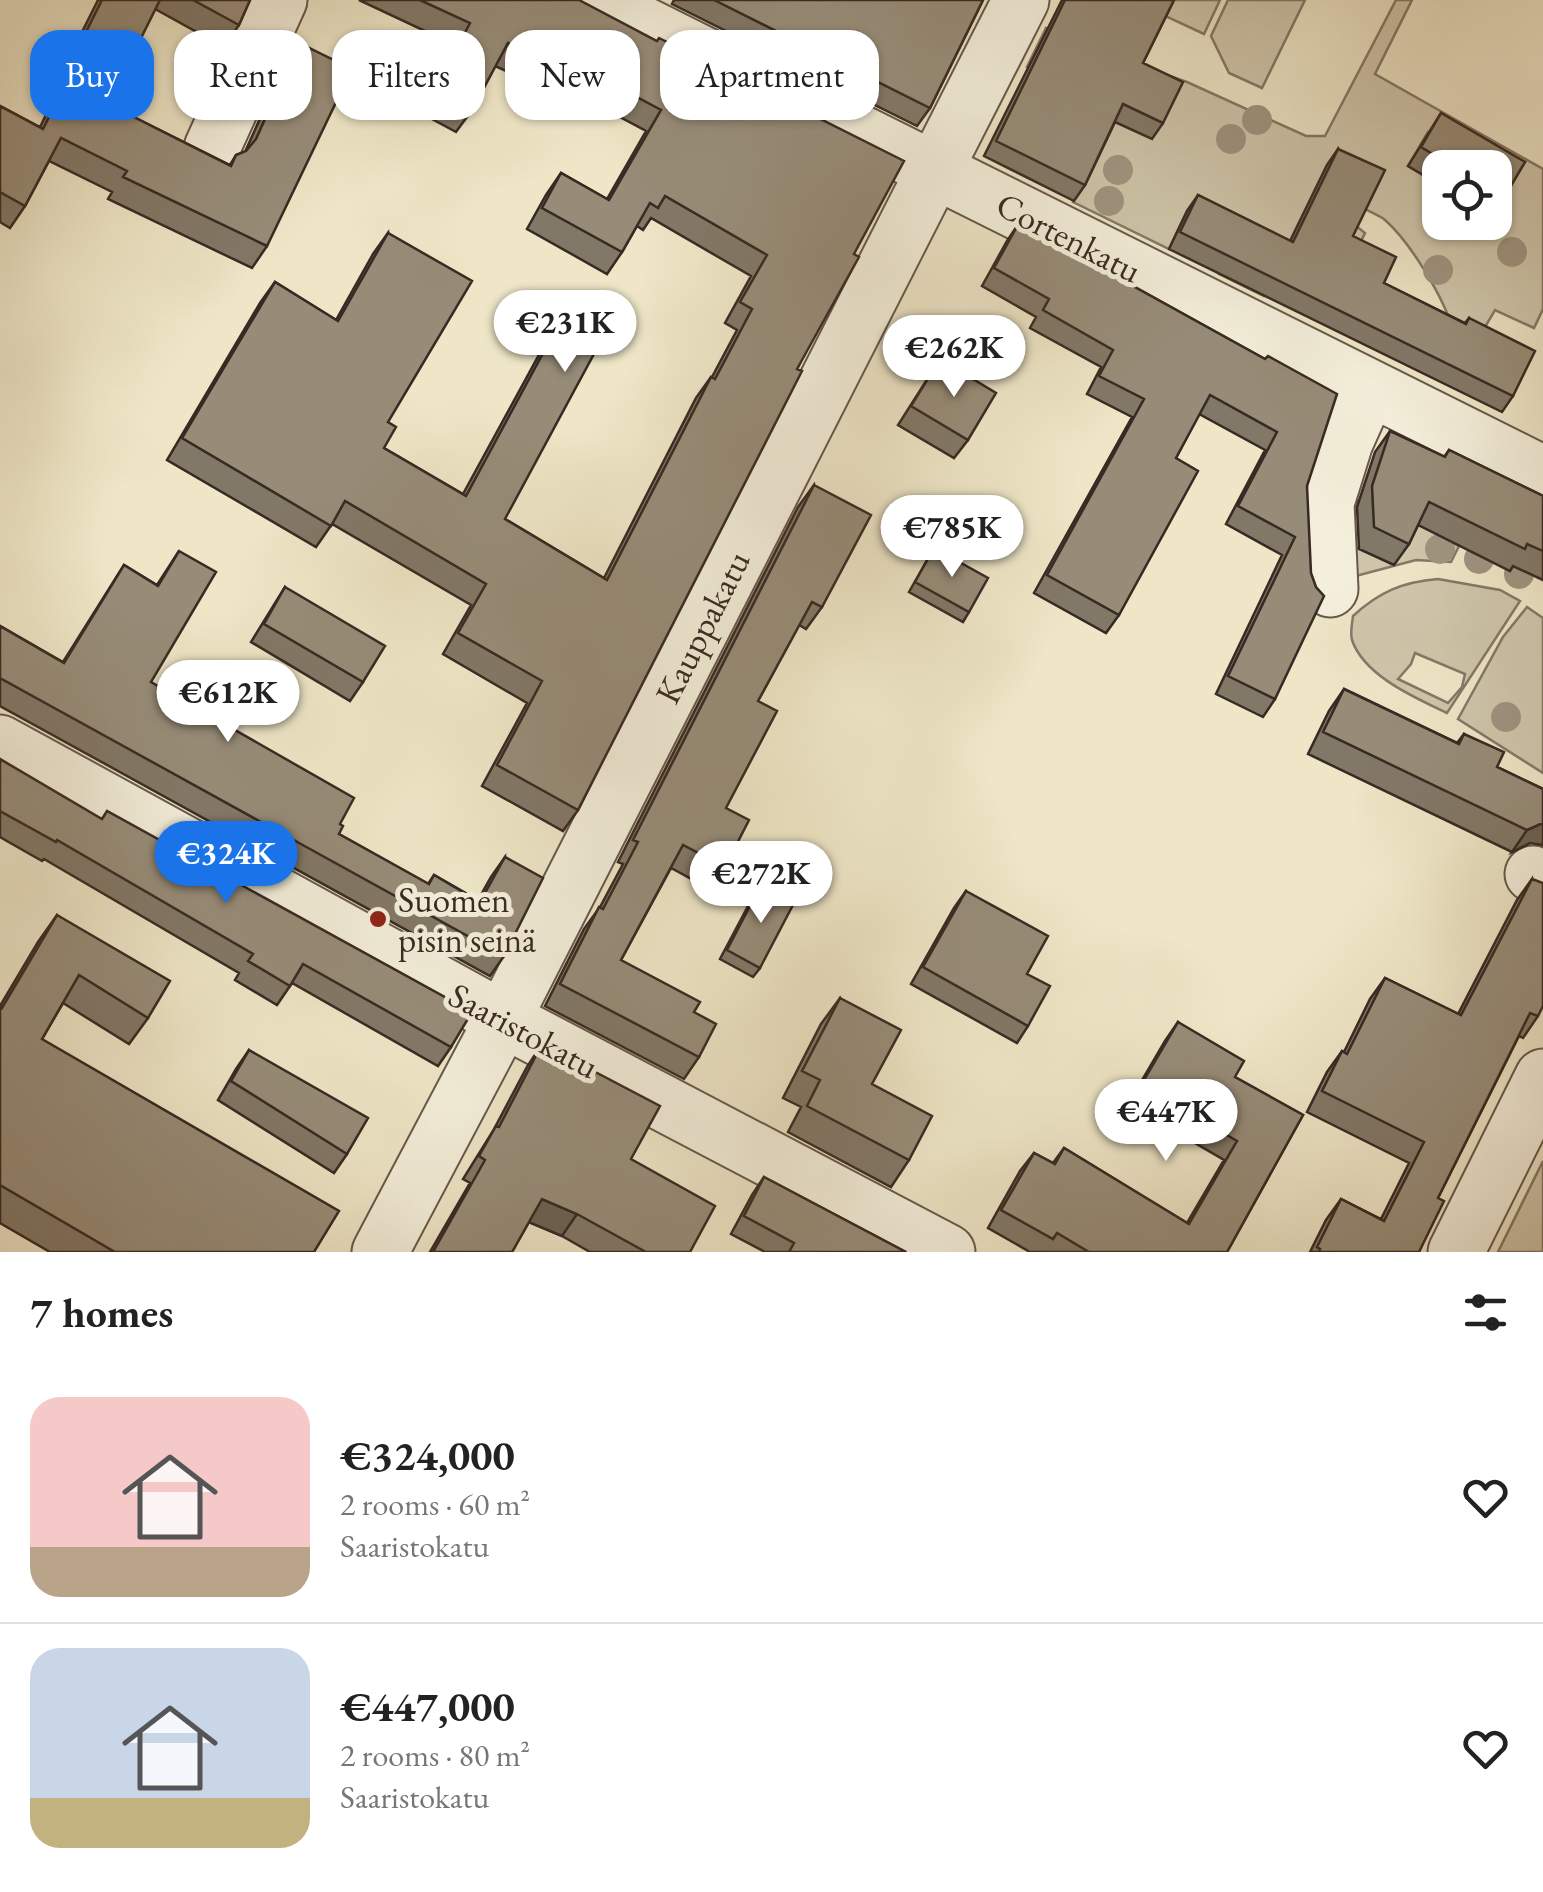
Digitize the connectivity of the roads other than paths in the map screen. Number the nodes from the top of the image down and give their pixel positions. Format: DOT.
graph roads {
  1 [pos="279,0"];
  2 [pos="594,0"];
  3 [pos="1021,0"];
  4 [pos="212,148"];
  5 [pos="935,169"];
  6 [pos="1369,388"];
  7 [pos="1543,474"];
  8 [pos="1330,589"];
  9 [pos="0,743"];
  10 [pos="503,1020"];
  11 [pos="1543,1077"];
  12 [pos="380,1252"];
  13 [pos="946,1252"];
  14 [pos="1456,1252"];
  1 -- 4 [label="street"];
  2 -- 5 [label="street, Cortenkatu"];
  3 -- 5 [label="street, Kauppakatu"];
  5 -- 6 [label="street, Cortenkatu"];
  5 -- 10 [label="street, Kauppakatu"];
  6 -- 7 [label="street, Cortenkatu"];
  6 -- 8 [label="street"];
  9 -- 10 [label="street, Saaristokatu"];
  10 -- 12 [label="street, Kauppakatu"];
  10 -- 13 [label="street, Saaristokatu"];
  11 -- 14 [label="street"];
}
